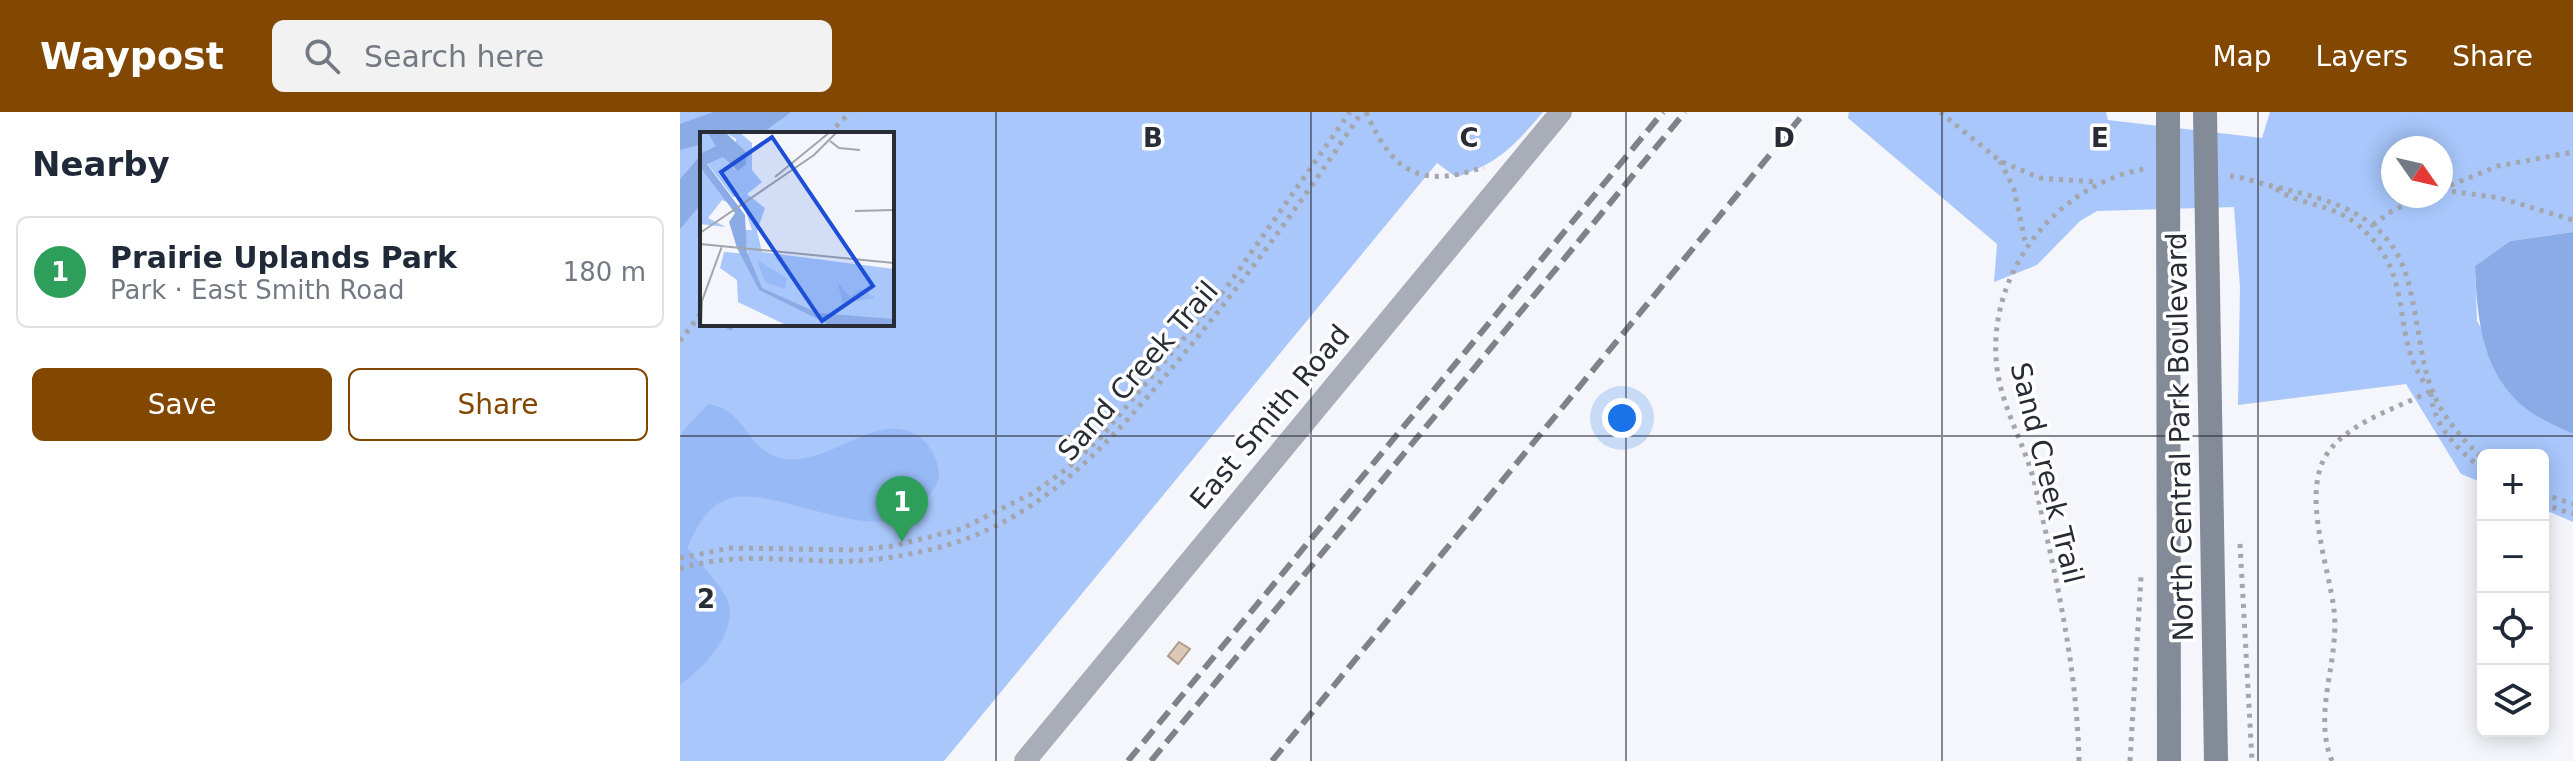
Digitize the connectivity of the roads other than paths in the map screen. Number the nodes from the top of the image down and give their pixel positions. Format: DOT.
graph roads {
  1 [pos="1561,112"];
  2 [pos="2168,112"];
  3 [pos="2205,112"];
  4 [pos="1025,761"];
  5 [pos="2169,761"];
  6 [pos="2216,761"];
  1 -- 4 [label="street, East Smith Road"];
  2 -- 5 [label="main road, North Central Park Boulevard"];
  3 -- 6 [label="main road, North Central Park Boulevard"];
}
